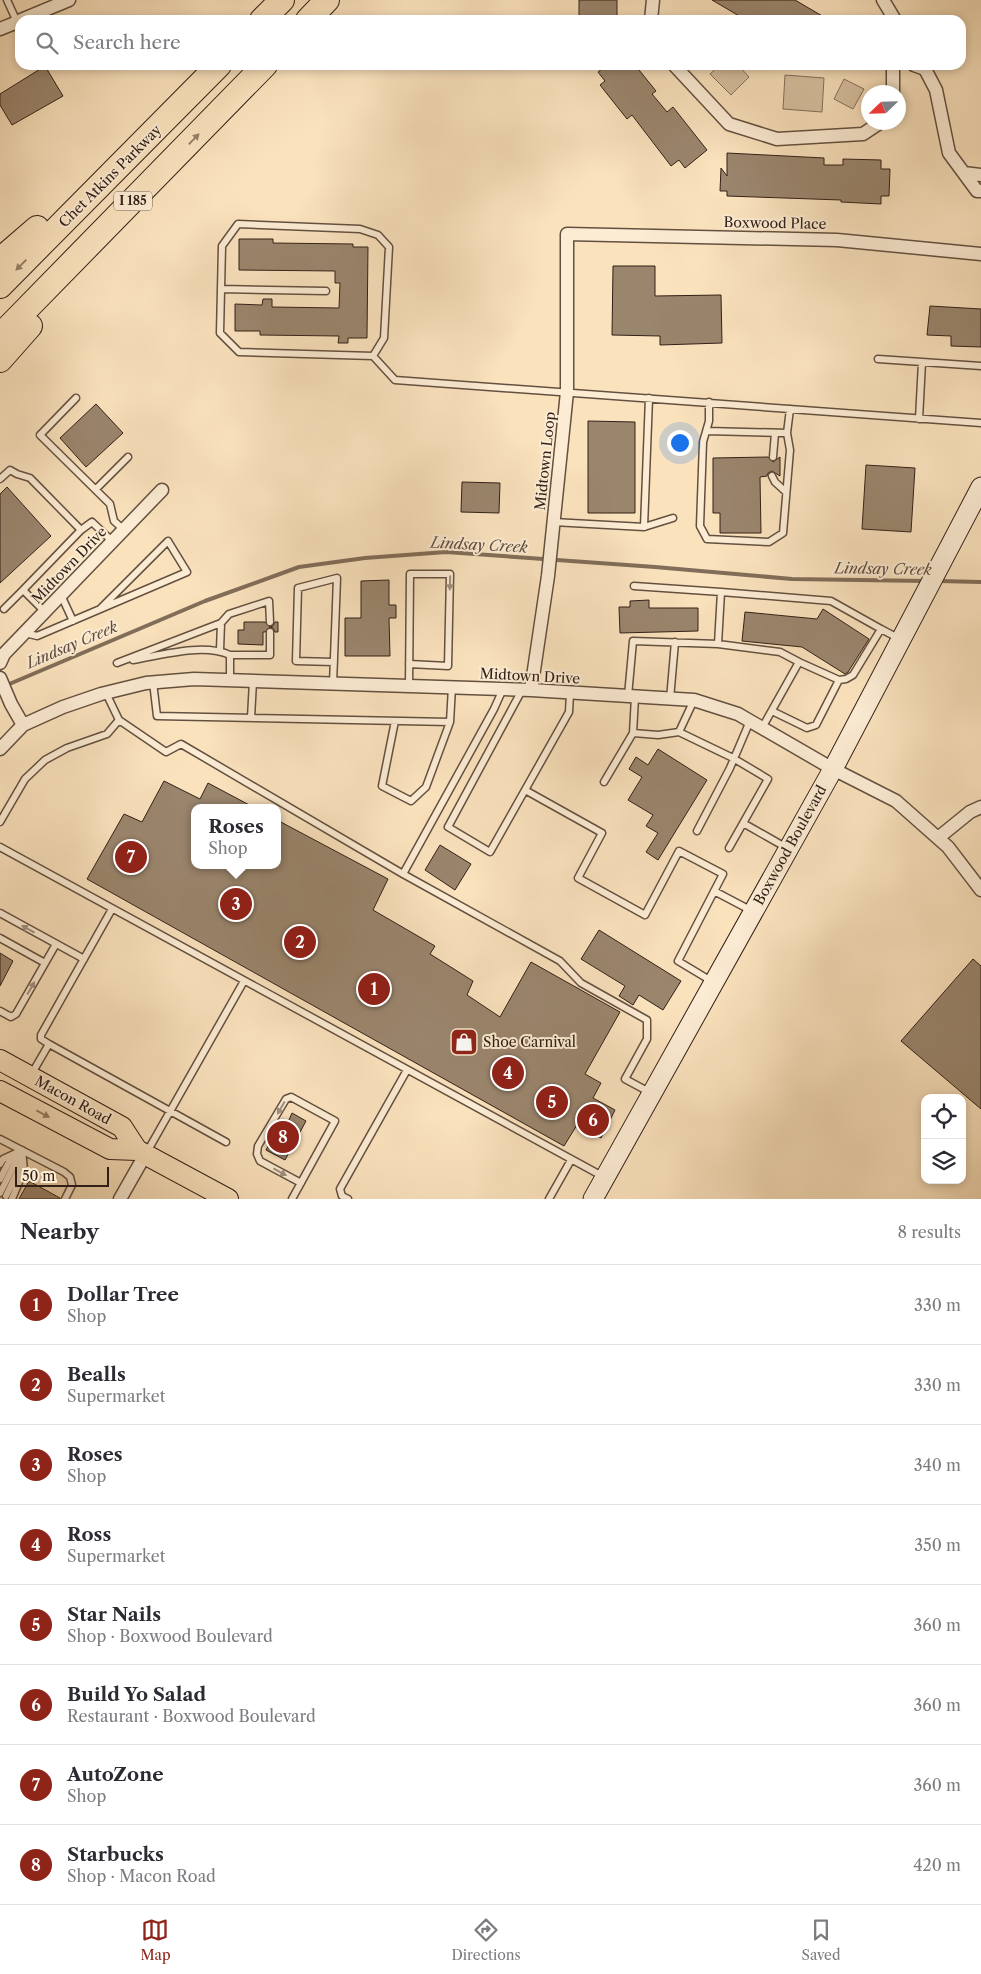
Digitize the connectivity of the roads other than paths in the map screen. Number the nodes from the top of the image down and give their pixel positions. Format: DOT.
graph roads {
  1 [pos="7,0"];
  2 [pos="69,0"];
  3 [pos="282,0"];
  4 [pos="327,0"];
  5 [pos="653,0"];
  6 [pos="883,0"];
  7 [pos="16,15"];
  8 [pos="33,15"];
  9 [pos="267,15"];
  10 [pos="313,15"];
  11 [pos="652,15"];
  12 [pos="892,15"];
  13 [pos="15,23"];
  14 [pos="0,29"];
  15 [pos="214,70"];
  16 [pos="260,70"];
  17 [pos="679,70"];
  18 [pos="893,70"];
  19 [pos="926,70"];
  20 [pos="893,85"];
  21 [pos="179,106"];
  22 [pos="869,130"];
  23 [pos="168,166"];
  24 [pos="964,173"];
  25 [pos="981,174"];
  26 [pos="981,191"];
  27 [pos="567,234"];
  28 [pos="981,254"];
  29 [pos="0,260"];
  30 [pos="0,286"];
  31 [pos="221,289"];
  32 [pos="326,291"];
  33 [pos="0,336"];
  34 [pos="373,356"];
  35 [pos="878,359"];
  36 [pos="0,360"];
  37 [pos="922,362"];
  38 [pos="981,366"];
  39 [pos="567,392"];
  40 [pos="76,398"];
  41 [pos="649,398"];
  42 [pos="709,402"];
  43 [pos="790,409"];
  44 [pos="918,418"];
  45 [pos="981,423"];
  46 [pos="707,431"];
  47 [pos="775,433"];
  48 [pos="787,433"];
  49 [pos="128,457"];
  50 [pos="773,457"];
  51 [pos="772,476"];
  52 [pos="0,479"];
  53 [pos="981,487"];
  54 [pos="96,489"];
  55 [pos="162,490"];
  56 [pos="786,492"];
  57 [pos="673,518"];
  58 [pos="553,522"];
  59 [pos="644,527"];
  60 [pos="81,530"];
  61 [pos="124,530"];
  62 [pos="113,542"];
  63 [pos="634,586"];
  64 [pos="23,590"];
  65 [pos="721,592"];
  66 [pos="61,595"];
  67 [pos="4,609"];
  68 [pos="100,609"];
  69 [pos="45,612"];
  70 [pos="73,621"];
  71 [pos="270,622"];
  72 [pos="220,623"];
  73 [pos="881,629"];
  74 [pos="270,632"];
  75 [pos="25,633"];
  76 [pos="901,640"];
  77 [pos="675,642"];
  78 [pos="718,644"];
  79 [pos="220,650"];
  80 [pos="230,655"];
  81 [pos="334,662"];
  82 [pos="799,662"];
  83 [pos="0,663"];
  84 [pos="409,664"];
  85 [pos="0,678"];
  86 [pos="230,680"];
  87 [pos="839,680"];
  88 [pos="253,681"];
  89 [pos="153,682"];
  90 [pos="333,684"];
  91 [pos="409,686"];
  92 [pos="452,688"];
  93 [pos="502,689"];
  94 [pos="526,690"];
  95 [pos="106,692"];
  96 [pos="570,693"];
  97 [pos="631,696"];
  98 [pos="670,699"];
  99 [pos="694,700"];
  100 [pos="772,711"];
  101 [pos="251,718"];
  102 [pos="120,720"];
  103 [pos="395,721"];
  104 [pos="750,721"];
  105 [pos="450,722"];
  106 [pos="23,725"];
  107 [pos="762,728"];
  108 [pos="679,732"];
  109 [pos="633,733"];
  110 [pos="0,749"];
  111 [pos="733,758"];
  112 [pos="833,769"];
  113 [pos="604,782"];
  114 [pos="525,790"];
  115 [pos="981,807"];
  116 [pos="0,822"];
  117 [pos="743,823"];
  118 [pos="697,831"];
  119 [pos="938,838"];
  120 [pos="0,848"];
  121 [pos="729,848"];
  122 [pos="788,848"];
  123 [pos="404,874"];
  124 [pos="981,890"];
  125 [pos="714,891"];
  126 [pos="112,909"];
  127 [pos="753,912"];
  128 [pos="0,913"];
  129 [pos="0,938"];
  130 [pos="56,944"];
  131 [pos="84,959"];
  132 [pos="46,963"];
  133 [pos="244,981"];
  134 [pos="714,982"];
  135 [pos="0,1011"];
  136 [pos="49,1044"];
  137 [pos="0,1060"];
  138 [pos="407,1070"];
  139 [pos="30,1076"];
  140 [pos="0,1091"];
  141 [pos="652,1093"];
  142 [pos="170,1112"];
  143 [pos="0,1139"];
  144 [pos="226,1142"];
  145 [pos="22,1150"];
  146 [pos="141,1153"];
  147 [pos="0,1154"];
  148 [pos="571,1160"];
  149 [pos="0,1164"];
  150 [pos="605,1178"];
  151 [pos="0,1179"];
  152 [pos="300,1183"];
  153 [pos="6,1196"];
  154 [pos="64,1199"];
  155 [pos="120,1199"];
  156 [pos="228,1199"];
  157 [pos="292,1199"];
  158 [pos="348,1199"];
  159 [pos="549,1199"];
  160 [pos="593,1199"];
  1 -- 7 [label="lane"];
  2 -- 8 [label="street"];
  3 -- 9 [label="highway"];
  4 -- 10 [label="highway"];
  5 -- 11 [label="street"];
  6 -- 12 [label="street"];
  13 -- 14 [label="street"];
  15 -- 21 [label="highway, Chet Atkins Parkway / I 185"];
  23 -- 16 [label="highway, I 185, one-way"];
  17 -- 22 [label="street"];
  18 -- 20 [label="street"];
  19 -- 24 [label="street"];
  21 -- 29 [label="highway"];
  21 -- 30 [label="highway, Chet Atkins Parkway / I 185, one-way"];
  23 -- 33 [label="highway, I 185"];
  23 -- 36 [label="highway"];
  24 -- 25 [label="street"];
  24 -- 26 [label="street"];
  27 -- 28 [label="street, Boxwood Place"];
  27 -- 39 [label="street, Midtown Loop"];
  31 -- 32 [label="lane"];
  31 -- 34 [label="lane"];
  31 -- 34 [label="lane"];
  34 -- 39 [label="lane"];
  35 -- 37 [label="lane"];
  37 -- 38 [label="lane"];
  37 -- 44 [label="lane"];
  39 -- 41 [label="lane"];
  39 -- 58 [label="street, Midtown Loop"];
  40 -- 54 [label="lane"];
  41 -- 42 [label="lane"];
  41 -- 59 [label="lane"];
  42 -- 43 [label="lane"];
  42 -- 46 [label="lane"];
  43 -- 44 [label="lane"];
  43 -- 48 [label="lane"];
  44 -- 45 [label="lane"];
  46 -- 47 [label="lane"];
  46 -- 56 [label="lane"];
  47 -- 48 [label="lane"];
  47 -- 50 [label="lane"];
  48 -- 56 [label="lane"];
  49 -- 54 [label="lane"];
  51 -- 56 [label="lane"];
  52 -- 60 [label="lane"];
  53 -- 76 [label="street, Boxwood Boulevard"];
  54 -- 61 [label="lane"];
  55 -- 61 [label="street, Midtown Drive"];
  57 -- 59 [label="lane"];
  58 -- 59 [label="lane"];
  58 -- 94 [label="street, Midtown Loop"];
  60 -- 62 [label="lane"];
  60 -- 64 [label="lane"];
  61 -- 62 [label="street, Midtown Drive"];
  62 -- 66 [label="street, Midtown Drive"];
  63 -- 65 [label="lane"];
  64 -- 67 [label="lane"];
  64 -- 69 [label="lane"];
  65 -- 73 [label="lane"];
  65 -- 78 [label="lane"];
  66 -- 69 [label="street, Midtown Drive"];
  66 -- 70 [label="lane"];
  68 -- 68 [label="lane"];
  68 -- 70 [label="lane"];
  69 -- 75 [label="street, Midtown Drive"];
  70 -- 75 [label="lane"];
  71 -- 72 [label="lane"];
  72 -- 79 [label="lane"];
  72 -- 79 [label="lane"];
  73 -- 76 [label="lane"];
  73 -- 87 [label="lane"];
  74 -- 80 [label="lane"];
  75 -- 83 [label="street, Midtown Drive"];
  76 -- 112 [label="street, Boxwood Boulevard"];
  77 -- 78 [label="lane"];
  77 -- 97 [label="lane"];
  77 -- 98 [label="lane"];
  78 -- 82 [label="lane"];
  79 -- 80 [label="lane"];
  80 -- 86 [label="lane"];
  81 -- 81 [label="lane"];
  81 -- 90 [label="lane"];
  82 -- 87 [label="lane"];
  82 -- 100 [label="lane"];
  84 -- 84 [label="lane, one-way"];
  84 -- 91 [label="lane"];
  85 -- 106 [label="street"];
  86 -- 88 [label="street, Midtown Drive"];
  86 -- 89 [label="street, Midtown Drive"];
  87 -- 100 [label="lane"];
  88 -- 90 [label="street, Midtown Drive"];
  88 -- 101 [label="lane"];
  89 -- 95 [label="street, Midtown Drive"];
  89 -- 101 [label="lane"];
  90 -- 91 [label="street, Midtown Drive"];
  91 -- 92 [label="street, Midtown Drive"];
  92 -- 93 [label="street, Midtown Drive"];
  92 -- 105 [label="lane"];
  93 -- 94 [label="street, Midtown Drive"];
  93 -- 123 [label="lane"];
  94 -- 96 [label="street, Midtown Drive"];
  94 -- 114 [label="lane"];
  95 -- 102 [label="lane"];
  95 -- 106 [label="street, Midtown Drive"];
  96 -- 97 [label="street, Midtown Drive"];
  96 -- 114 [label="lane"];
  97 -- 98 [label="street, Midtown Drive"];
  97 -- 109 [label="lane"];
  98 -- 99 [label="street, Midtown Drive"];
  99 -- 104 [label="street, Midtown Drive"];
  99 -- 108 [label="lane"];
  100 -- 107 [label="lane"];
  101 -- 103 [label="lane"];
  102 -- 116 [label="lane"];
  102 -- 123 [label="lane"];
  103 -- 105 [label="lane"];
  103 -- 105 [label="lane"];
  104 -- 107 [label="street, Midtown Drive"];
  104 -- 111 [label="lane"];
  106 -- 110 [label="street, Midtown Drive"];
  107 -- 112 [label="street, Midtown Drive"];
  108 -- 109 [label="lane"];
  108 -- 111 [label="lane"];
  109 -- 113 [label="lane"];
  111 -- 117 [label="lane"];
  111 -- 118 [label="lane"];
  112 -- 119 [label="street, Midtown Drive"];
  112 -- 122 [label="street, Boxwood Boulevard"];
  114 -- 125 [label="lane"];
  115 -- 119 [label="street"];
  117 -- 121 [label="lane"];
  117 -- 122 [label="lane"];
  119 -- 124 [label="street, Midtown Drive"];
  120 -- 126 [label="lane"];
  122 -- 127 [label="street, Boxwood Boulevard"];
  123 -- 141 [label="lane"];
  125 -- 127 [label="lane"];
  125 -- 134 [label="lane"];
  126 -- 131 [label="lane"];
  126 -- 133 [label="lane"];
  127 -- 134 [label="street, Boxwood Boulevard"];
  130 -- 128 [label="lane, one-way"];
  129 -- 132 [label="lane"];
  130 -- 131 [label="lane"];
  130 -- 132 [label="lane"];
  131 -- 136 [label="lane"];
  135 -- 132 [label="lane, one-way"];
  133 -- 138 [label="lane"];
  133 -- 142 [label="lane"];
  134 -- 141 [label="street, Boxwood Boulevard"];
  136 -- 139 [label="lane"];
  136 -- 142 [label="lane"];
  137 -- 139 [label="main road, Macon Road"];
  138 -- 148 [label="lane"];
  138 -- 158 [label="lane"];
  139 -- 146 [label="main road, Macon Road"];
  140 -- 146 [label="main road, Macon Road, one-way"];
  141 -- 150 [label="street, Boxwood Boulevard"];
  142 -- 144 [label="lane"];
  142 -- 146 [label="lane"];
  143 -- 145 [label="lane"];
  145 -- 147 [label="lane"];
  145 -- 149 [label="lane"];
  145 -- 151 [label="lane"];
  145 -- 153 [label="lane"];
  145 -- 153 [label="lane"];
  145 -- 154 [label="lane"];
  146 -- 155 [label="street"];
  146 -- 156 [label="main road, Macon Road"];
  148 -- 150 [label="lane"];
  148 -- 159 [label="lane"];
  150 -- 160 [label="street, Boxwood Boulevard"];
  152 -- 152 [label="lane, one-way"];
  152 -- 157 [label="lane"];
}
